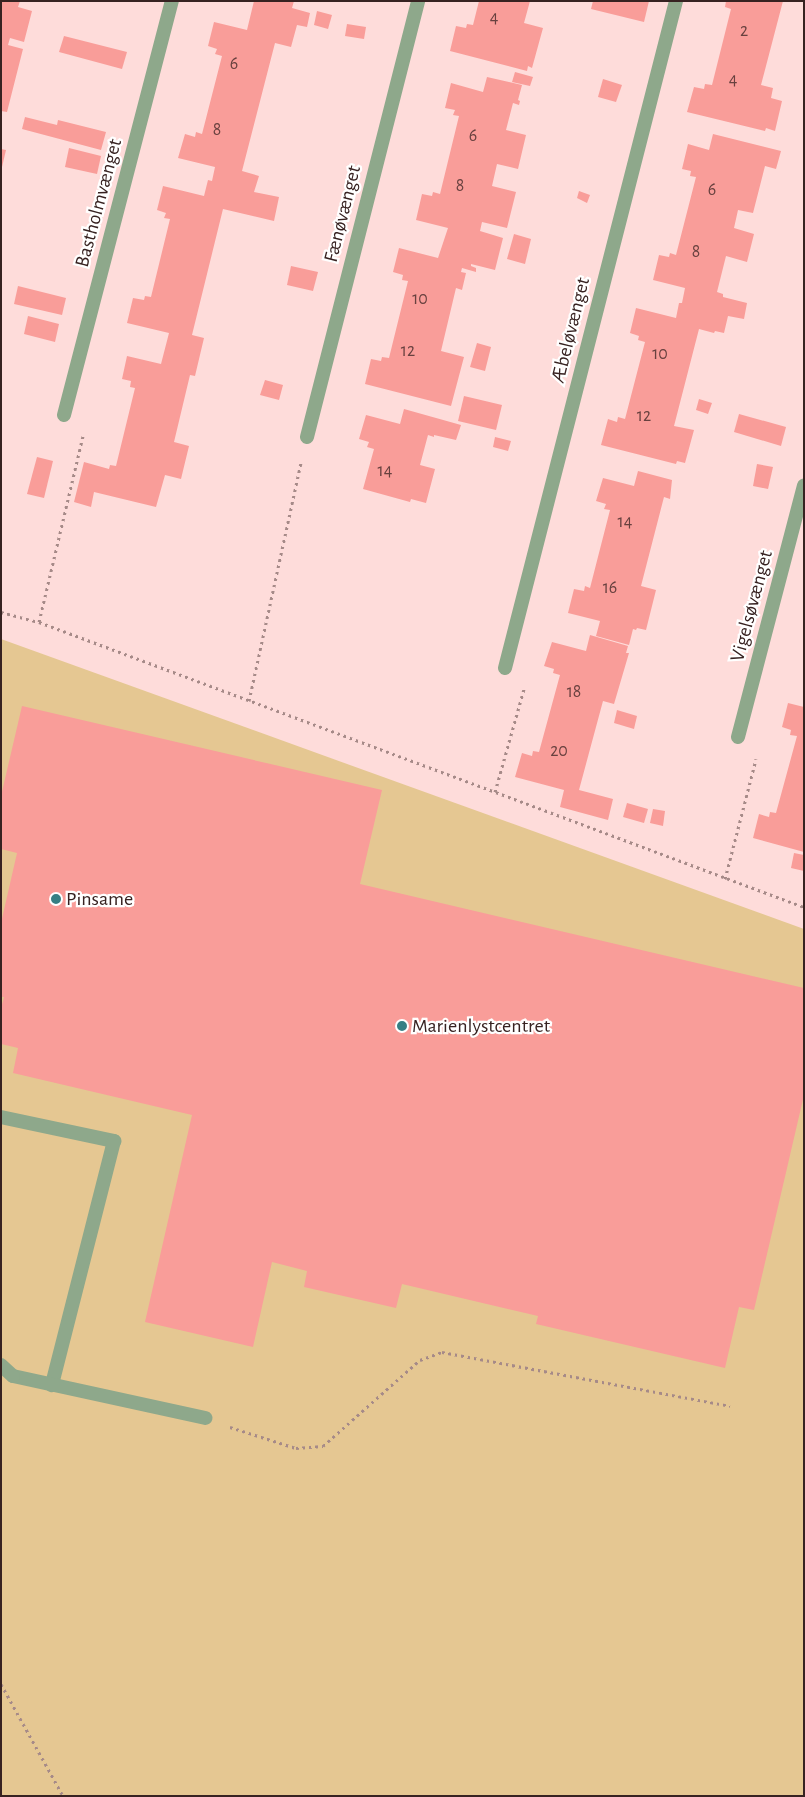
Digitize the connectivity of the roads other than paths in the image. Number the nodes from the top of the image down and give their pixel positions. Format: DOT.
graph roads {
  1 [pos="172,1"];
  2 [pos="418,1"];
  3 [pos="676,1"];
  4 [pos="64,415"];
  5 [pos="307,437"];
  6 [pos="804,485"];
  7 [pos="505,668"];
  8 [pos="738,737"];
  9 [pos="1,1117"];
  10 [pos="1,1365"];
  11 [pos="52,1385"];
  12 [pos="205,1418"];
  1 -- 4 [label="street, Bastholmvænget"];
  2 -- 5 [label="street, Fænøvænget"];
  3 -- 7 [label="street, Æbeløvænget"];
  6 -- 8 [label="street, Vigelsøvænget"];
  9 -- 11 [label="street"];
  10 -- 11 [label="street"];
  11 -- 12 [label="street"];
}
